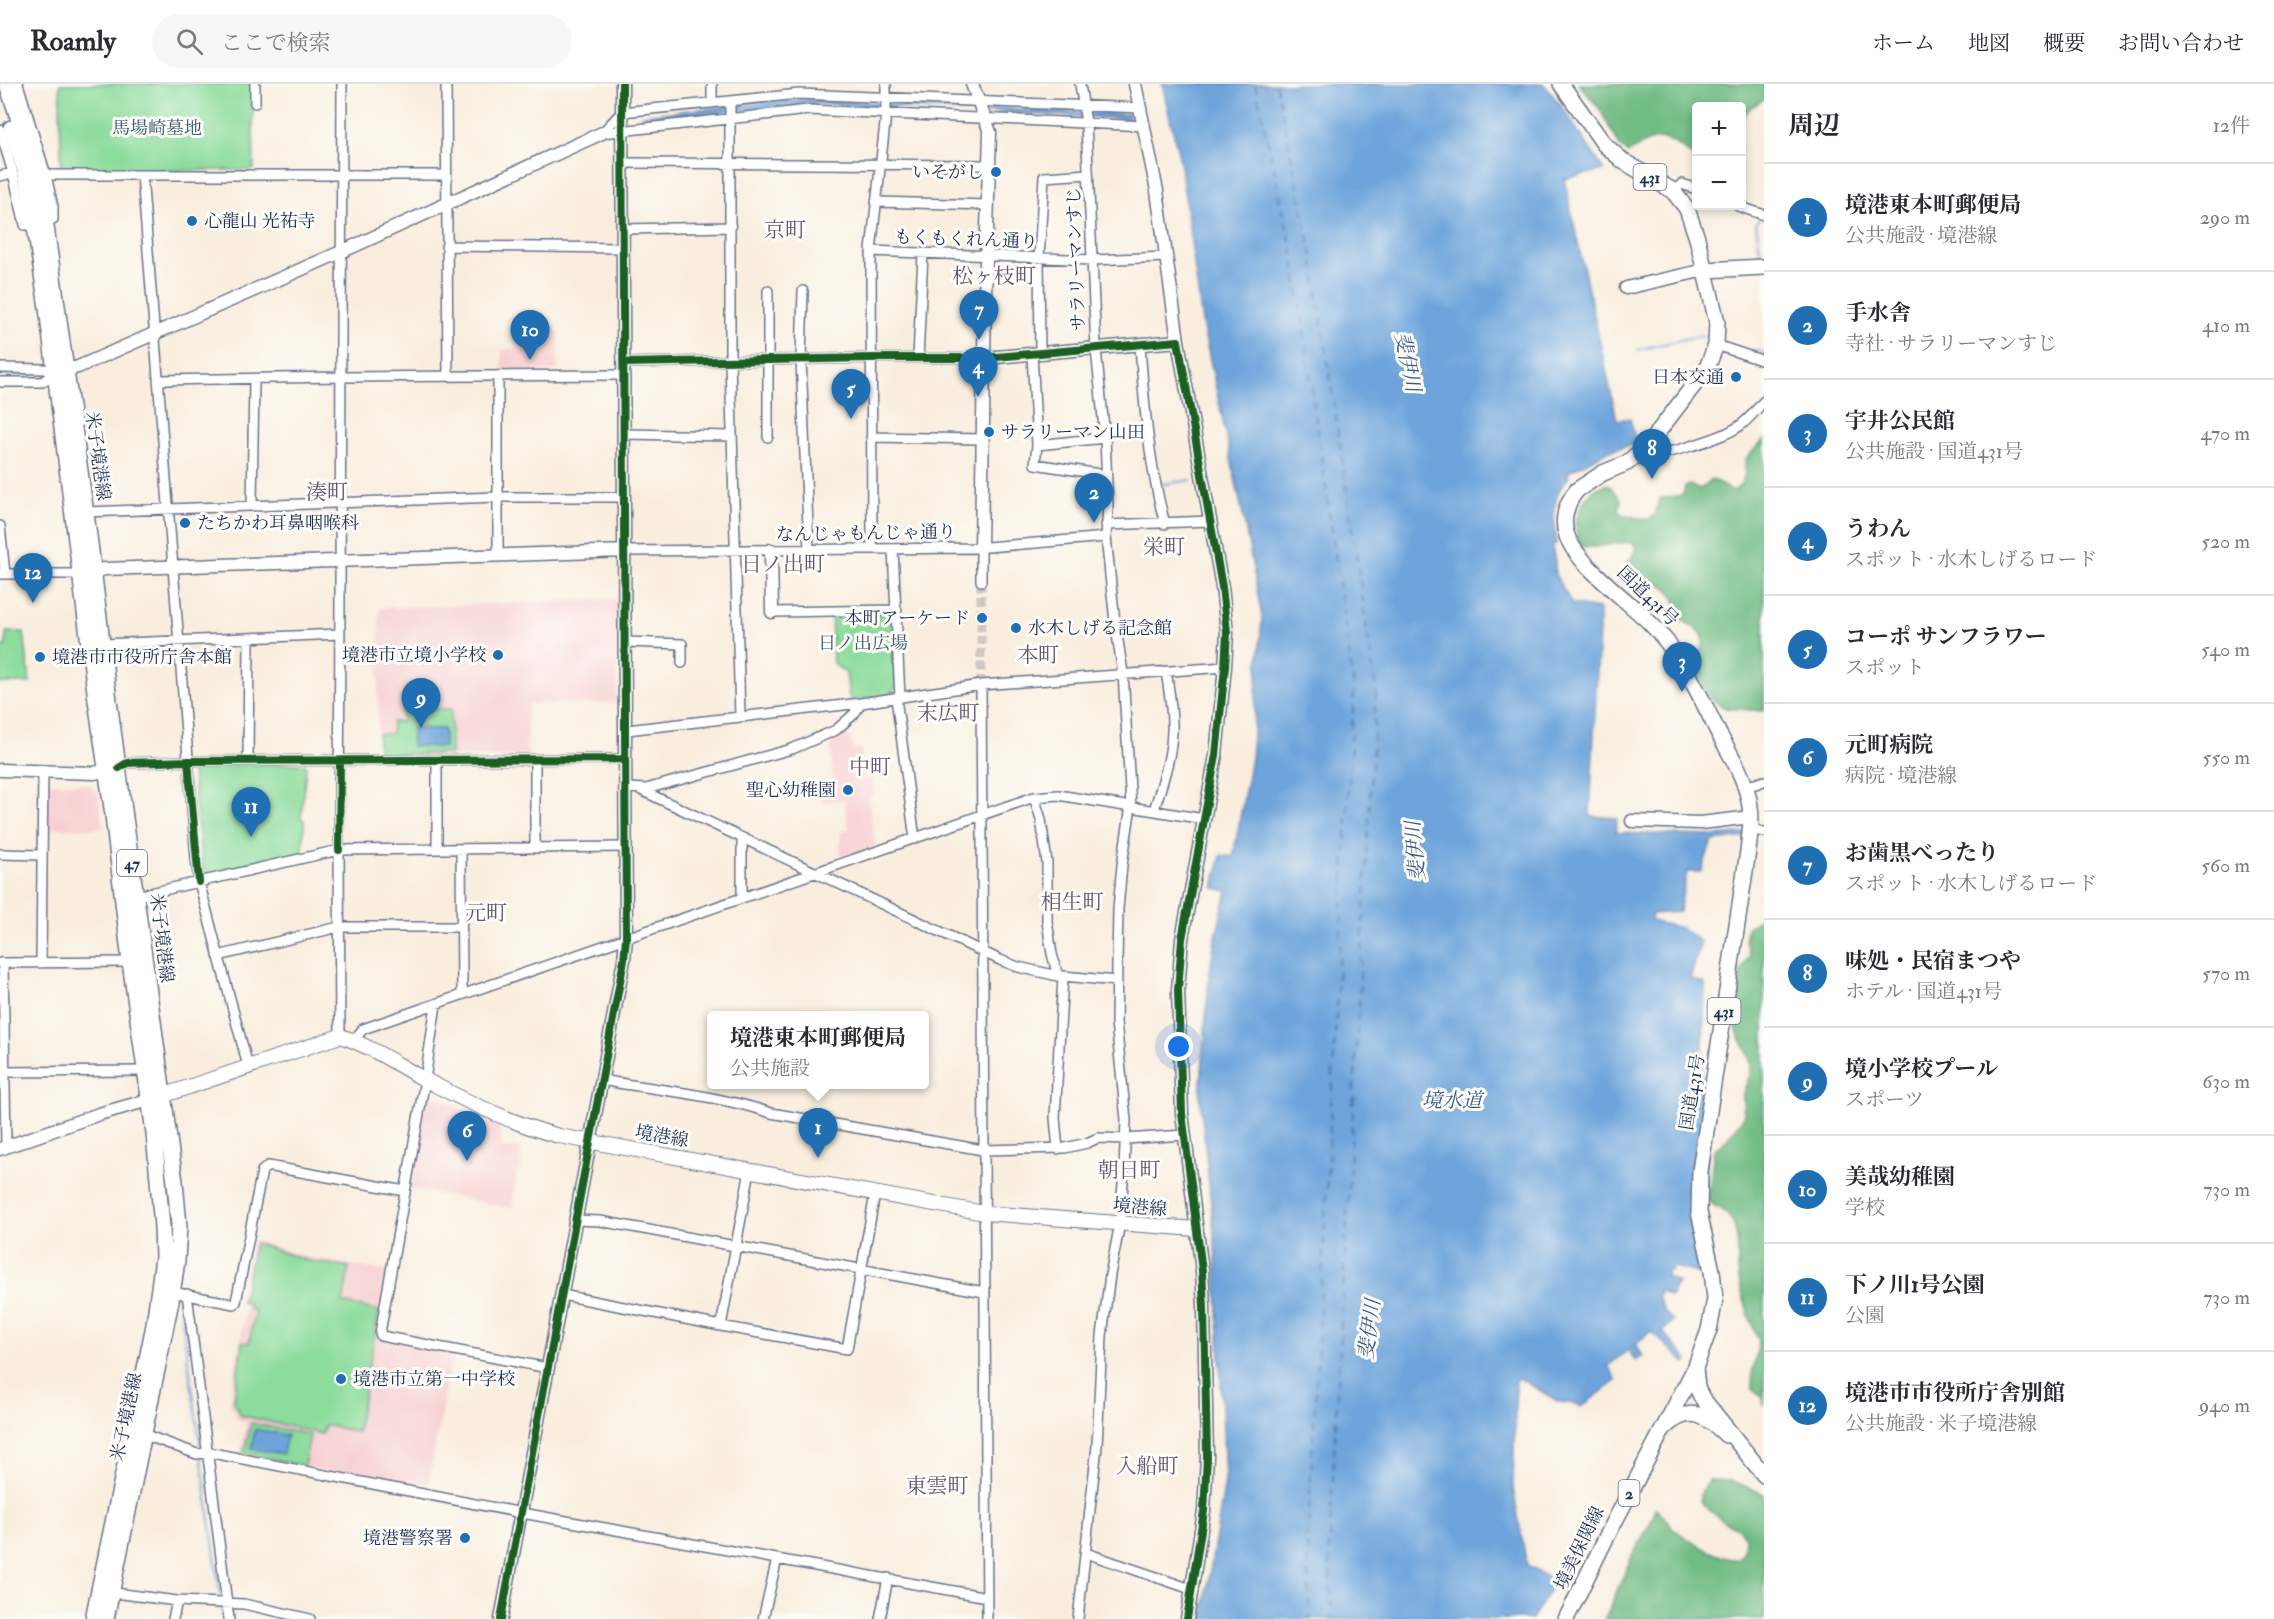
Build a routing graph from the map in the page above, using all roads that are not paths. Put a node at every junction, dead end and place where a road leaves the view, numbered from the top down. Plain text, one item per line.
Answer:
1 (7, 84) edge
2 (18, 84) edge
3 (255, 84) edge
4 (342, 84) edge
5 (446, 84) edge
6 (622, 84) edge
7 (711, 84) edge
8 (886, 84) edge
9 (1080, 84) edge
10 (1135, 84) edge
11 (1561, 84) edge
12 (975, 85) edge
13 (795, 89) edge
14 (0, 94) edge
15 (886, 97) junction
16 (978, 100) junction
17 (730, 101) junction
18 (255, 103) dead end
19 (712, 103) junction
20 (1085, 106) junction
21 (1141, 108) junction
22 (11, 110) junction
23 (622, 112) junction
24 (886, 114) junction
25 (731, 117) junction
26 (986, 119) junction
27 (1086, 123) junction
28 (1145, 126) junction
29 (622, 129) junction
30 (0, 130) edge
31 (602, 133) junction
32 (622, 163) junction
33 (731, 164) junction
34 (880, 165) junction
35 (989, 165) junction
36 (13, 174) junction
37 (1088, 174) junction
38 (46, 175) junction
39 (142, 175) junction
40 (342, 175) junction
41 (0, 176) edge
42 (446, 176) junction
43 (1692, 188) edge
44 (1673, 191) junction
45 (876, 202) junction
46 (446, 203) junction
47 (988, 205) junction
48 (1746, 209) edge
49 (1764, 215) edge
50 (40, 223) junction
51 (731, 227) junction
52 (623, 229) junction
53 (446, 246) junction
54 (623, 248) junction
55 (871, 251) junction
56 (341, 252) junction
57 (923, 254) junction
58 (987, 257) junction
59 (1167, 257) junction
60 (1039, 258) junction
61 (1092, 260) junction
62 (1764, 267) edge
63 (1705, 270) junction
64 (1626, 288) dead end
65 (768, 291) dead end
66 (803, 291) dead end
67 (156, 333) junction
68 (1178, 341) junction
69 (1140, 345) junction
70 (1716, 345) junction
71 (1096, 349) junction
72 (1036, 354) junction
73 (871, 358) junction
74 (918, 358) junction
75 (984, 358) junction
76 (766, 359) junction
77 (801, 359) junction
78 (730, 360) junction
79 (1764, 360) edge
80 (0, 368) edge
81 (624, 369) junction
82 (61, 372) junction
83 (340, 376) junction
84 (448, 376) junction
85 (498, 377) junction
86 (254, 379) junction
87 (159, 380) junction
88 (0, 382) edge
89 (1764, 401) edge
90 (624, 434) junction
91 (732, 436) junction
92 (768, 437) dead end
93 (871, 437) junction
94 (1105, 438) junction
95 (982, 439) junction
96 (1037, 445) junction
97 (1636, 456) junction
98 (1106, 475) junction
99 (497, 497) junction
100 (625, 497) junction
101 (340, 502) junction
102 (252, 504) junction
103 (169, 508) junction
104 (86, 512) junction
105 (1210, 521) junction
106 (1165, 524) junction
107 (1106, 525) junction
108 (0, 526) edge
109 (1106, 537) junction
110 (981, 547) junction
111 (872, 549) junction
112 (893, 549) junction
113 (771, 550) junction
114 (809, 550) junction
115 (626, 551) junction
116 (735, 551) junction
117 (498, 556) junction
118 (340, 561) junction
119 (173, 567) junction
120 (87, 573) junction
121 (2, 574) edge
122 (981, 581) tunnel mouth
123 (897, 610) junction
124 (772, 612) joint
125 (340, 634) junction
126 (249, 638) junction
127 (179, 640) junction
128 (626, 642) junction
129 (103, 644) junction
130 (682, 663) dead end
131 (1225, 667) junction
132 (1166, 671) junction
133 (1123, 673) junction
134 (981, 685) junction
135 (898, 698) junction
136 (861, 703) junction
137 (740, 717) junction
138 (627, 730) junction
139 (626, 759) junction
140 (437, 760) junction
141 (535, 760) junction
142 (188, 761) junction
143 (248, 761) junction
144 (340, 761) junction
145 (0, 770) edge
146 (112, 770) junction
147 (43, 771) junction
148 (1764, 781) edge
149 (1746, 787) junction
150 (626, 788) junction
151 (640, 789) junction
152 (1034, 796) junction
153 (1131, 806) junction
154 (1154, 810) junction
155 (982, 815) junction
156 (1204, 819) junction
157 (1632, 821) dead end
158 (1755, 826) edge
159 (742, 838) junction
160 (915, 839) junction
161 (626, 847) junction
162 (535, 848) junction
163 (437, 849) junction
164 (461, 849) junction
165 (339, 850) junction
166 (0, 854) edge
167 (42, 855) junction
168 (814, 873) junction
169 (199, 882) junction
170 (137, 896) junction
171 (742, 897) junction
172 (339, 927) junction
173 (461, 927) junction
174 (626, 938) junction
175 (983, 952) junction
176 (218, 956) junction
177 (130, 962) junction
178 (2, 963) edge
179 (42, 963) junction
180 (1060, 976) junction
181 (1117, 981) junction
182 (462, 993) junction
183 (2, 998) edge
184 (436, 1004) junction
185 (340, 1036) junction
186 (354, 1040) junction
187 (248, 1066) junction
188 (145, 1071) junction
189 (3, 1072) edge
190 (425, 1080) junction
191 (601, 1080) junction
192 (156, 1098) junction
193 (1184, 1135) junction
194 (1126, 1139) junction
195 (590, 1141) junction
196 (3, 1148) edge
197 (1058, 1149) junction
198 (983, 1150) junction
199 (750, 1170) junction
200 (405, 1191) junction
201 (875, 1194) junction
202 (984, 1213) junction
203 (575, 1220) junction
204 (1120, 1223) junction
205 (1196, 1229) junction
206 (736, 1248) junction
207 (861, 1270) junction
208 (984, 1292) junction
209 (180, 1293) junction
210 (562, 1295) junction
211 (722, 1326) junction
212 (548, 1368) junction
213 (1695, 1368) junction
214 (1702, 1398) junction
215 (1677, 1401) junction
216 (1662, 1430) junction
217 (138, 1432) junction
218 (207, 1452) junction
219 (1754, 1462) junction
220 (1764, 1475) edge
221 (522, 1513) junction
222 (1086, 1553) junction
223 (777, 1559) junction
224 (888, 1578) junction
225 (1191, 1589) junction
226 (105, 1592) junction
227 (987, 1597) junction
228 (177, 1601) junction
229 (227, 1603) junction
230 (93, 1619) edge
231 (106, 1619) edge
232 (173, 1619) edge
233 (229, 1619) edge
234 (310, 1619) edge
235 (501, 1619) edge
236 (763, 1619) edge
237 (880, 1619) edge
238 (987, 1619) edge
239 (1078, 1619) edge
240 (1186, 1619) edge
241 (1566, 1619) edge

1 - 22 main road, 米子境港線 / 47
2 - 38 street
3 - 18 street
4 - 40 street
5 - 42 street
6 - 23 street
7 - 19 street
8 - 15 street
9 - 20 street, サラリーマンすじ
10 - 21 street
11 - 44 main road, 国道431号 / 431
12 - 16 street
13 - 15 street
13 - 17 street
14 - 22 main road, 米子境港線 / 47
15 - 16 street
15 - 24 street
16 - 20 street
16 - 26 street
17 - 19 street
17 - 25 street
19 - 23 street
20 - 21 street
20 - 27 street, サラリーマンすじ
21 - 28 street
22 - 50 main road, 米子境港線 / 47
23 - 29 street
23 - 31 street
24 - 25 street
24 - 26 street
24 - 34 street
25 - 29 street
25 - 33 street
26 - 27 street
26 - 35 street
27 - 28 street
27 - 37 street, サラリーマンすじ
28 - 59 street
29 - 31 street
29 - 32 street
30 - 36 street
31 - 46 street
32 - 33 street
32 - 52 street
33 - 34 street
33 - 51 street
34 - 35 street
34 - 45 street
35 - 47 street
36 - 41 street
36 - 50 street
37 - 60 street
37 - 61 street, サラリーマンすじ
38 - 39 street
38 - 50 street
39 - 40 street
39 - 67 street
40 - 42 street
40 - 56 street
42 - 46 street
43 - 44 street
44 - 63 main road, 国道431号 / 431
45 - 47 street
45 - 55 street
46 - 53 street
46 - 56 street
47 - 58 street
48 - 49 street
50 - 82 main road, 米子境港線 / 47
51 - 52 street
51 - 78 street
52 - 54 street
53 - 54 street
53 - 84 street
54 - 81 street
55 - 57 street, もくもくれん通り
55 - 73 street
56 - 67 street
56 - 83 street
57 - 58 street, もくもくれん通り
57 - 74 street
58 - 60 street, もくもくれん通り
58 - 75 street
59 - 61 street, もくもくれん通り
59 - 68 street
60 - 61 street, もくもくれん通り
60 - 72 street
61 - 71 street, サラリーマンすじ
62 - 63 main road
63 - 64 street
63 - 70 main road, 国道431号 / 431
65 - 76 street
66 - 77 street
67 - 82 street
67 - 87 street
68 - 69 street
68 - 105 street
69 - 71 street
69 - 106 street
70 - 79 street
70 - 97 main road, 国道431号 / 431
71 - 72 street
71 - 94 street, サラリーマンすじ
72 - 75 street
72 - 96 street
73 - 74 street
73 - 77 street
73 - 93 street
74 - 75 street
75 - 95 street
76 - 77 street
76 - 78 street
76 - 92 street
77 - 114 street
78 - 81 street
78 - 91 street
80 - 82 street
81 - 85 street
81 - 90 street
82 - 88 street
82 - 104 main road, 米子境港線 / 47
82 - 120 main road, 米子境港線 / 47
83 - 84 street
83 - 86 street
83 - 101 street
84 - 85 street
85 - 99 street
86 - 87 street
86 - 102 street
87 - 103 street
89 - 97 street
90 - 91 street
90 - 100 street
91 - 116 street
93 - 95 street
93 - 111 street
94 - 96 street
94 - 98 street, サラリーマンすじ
95 - 110 street
96 - 98 street
97 - 149 main road, 国道431号 / 431
98 - 107 street, サラリーマンすじ
99 - 100 street
99 - 101 street
99 - 117 street
100 - 115 street
101 - 102 street
101 - 118 street
102 - 103 street
103 - 104 street
103 - 119 street
104 - 120 main road, 米子境港線 / 47
105 - 106 street
105 - 131 street
106 - 107 street
107 - 109 street, サラリーマンすじ
108 - 121 street
109 - 110 street, なんじゃもんじゃ通り
109 - 133 street, サラリーマンすじ
110 - 112 street, なんじゃもんじゃ通り
110 - 122 street
111 - 112 street, なんじゃもんじゃ通り
111 - 114 street, なんじゃもんじゃ通り
112 - 123 street
113 - 114 street, なんじゃもんじゃ通り
113 - 116 street, なんじゃもんじゃ通り
113 - 124 street
115 - 116 street, なんじゃもんじゃ通り
115 - 117 street
115 - 128 street
116 - 137 street
117 - 118 street
118 - 119 street
118 - 125 street
119 - 120 street
119 - 127 street
120 - 121 street
120 - 129 main road, 米子境港線 / 47
120 - 146 main road, 米子境港線 / 47
123 - 124 street
123 - 135 street
125 - 126 street
125 - 144 street
126 - 127 street
126 - 143 street
127 - 129 street
127 - 142 street
128 - 130 street
128 - 138 street
129 - 146 main road, 米子境港線 / 47
131 - 132 street
131 - 156 street
132 - 133 street
132 - 154 street
133 - 134 street
133 - 153 street, サラリーマンすじ
134 - 135 street
134 - 155 street
135 - 136 street
135 - 160 street
136 - 137 street
136 - 151 street
137 - 138 street
138 - 139 street
139 - 141 street
139 - 150 street
140 - 141 street
140 - 144 street
140 - 163 street
141 - 162 street
142 - 143 street
142 - 146 street
142 - 169 street
143 - 144 street
144 - 165 street
145 - 147 street
146 - 147 street
146 - 170 main road, 米子境港線 / 47
146 - 177 main road, 米子境港線 / 47
147 - 167 street
148 - 149 street
149 - 158 main road, 国道431号 / 431
150 - 151 street
150 - 161 street
151 - 159 street
152 - 153 street
152 - 155 street
152 - 180 street
153 - 154 street
153 - 181 street, サラリーマンすじ
154 - 156 street
155 - 160 street
155 - 175 street
156 - 193 street
157 - 158 street
158 - 213 main road, 国道431号 / 431
159 - 168 street
159 - 171 street
160 - 168 street
161 - 162 street
161 - 174 street
162 - 164 street
163 - 164 street
163 - 165 street
164 - 173 street
165 - 169 street
165 - 172 street
166 - 167 street
167 - 179 street
168 - 171 street
168 - 175 street
169 - 170 street
169 - 176 street
170 - 192 main road, 米子境港線 / 47
171 - 174 street
172 - 173 street
172 - 176 street
172 - 185 street
173 - 182 street
174 - 182 street
174 - 191 street
175 - 180 street
175 - 198 street
176 - 187 street
177 - 179 street
177 - 188 main road, 米子境港線 / 47
178 - 179 street
178 - 183 street
180 - 181 street
180 - 197 street
181 - 194 street, サラリーマンすじ
182 - 184 street
183 - 189 street
184 - 186 street
184 - 190 street
185 - 186 main road, 境港線
185 - 187 main road
186 - 190 main road, 境港線
187 - 192 main road
188 - 189 street
188 - 192 main road, 米子境港線 / 47
189 - 196 street
190 - 195 main road, 境港線
190 - 200 street
191 - 195 street
191 - 198 street
192 - 196 street
192 - 209 main road, 米子境港線 / 47
192 - 217 main road, 米子境港線 / 47
193 - 194 street
193 - 205 street
194 - 197 street
194 - 204 street, サラリーマンすじ
195 - 199 main road, 境港線
195 - 203 street
197 - 198 street
198 - 202 street
199 - 201 main road, 境港線
199 - 206 street
200 - 209 street
200 - 212 street
201 - 202 main road, 境港線
201 - 207 street
202 - 204 main road, 境港線
202 - 208 street
203 - 206 street
203 - 210 street
204 - 205 main road, 境港線
204 - 222 street, サラリーマンすじ
205 - 225 street
206 - 207 street
206 - 211 street
207 - 208 street
207 - 211 street
208 - 227 street
209 - 217 main road, 米子境港線 / 47
209 - 218 street
210 - 211 street
210 - 212 street
212 - 221 street
213 - 214 main road
213 - 215 main road, 境美保関線 / 2
214 - 215 main road
214 - 219 main road
215 - 216 main road, 境美保関線 / 2
216 - 219 main road
216 - 241 main road, 境美保関線 / 2
217 - 218 street
217 - 226 main road, 米子境港線 / 47
218 - 221 street
218 - 229 street
219 - 220 main road
221 - 223 street
221 - 235 street
222 - 225 street
222 - 239 street, サラリーマンすじ
223 - 224 street
223 - 236 street
224 - 227 street
224 - 237 street
225 - 240 street
226 - 228 street
226 - 230 main road, 米子境港線 / 47
226 - 231 main road, 米子境港線 / 47
227 - 238 street
228 - 229 street
228 - 232 street
229 - 233 street
229 - 234 street

